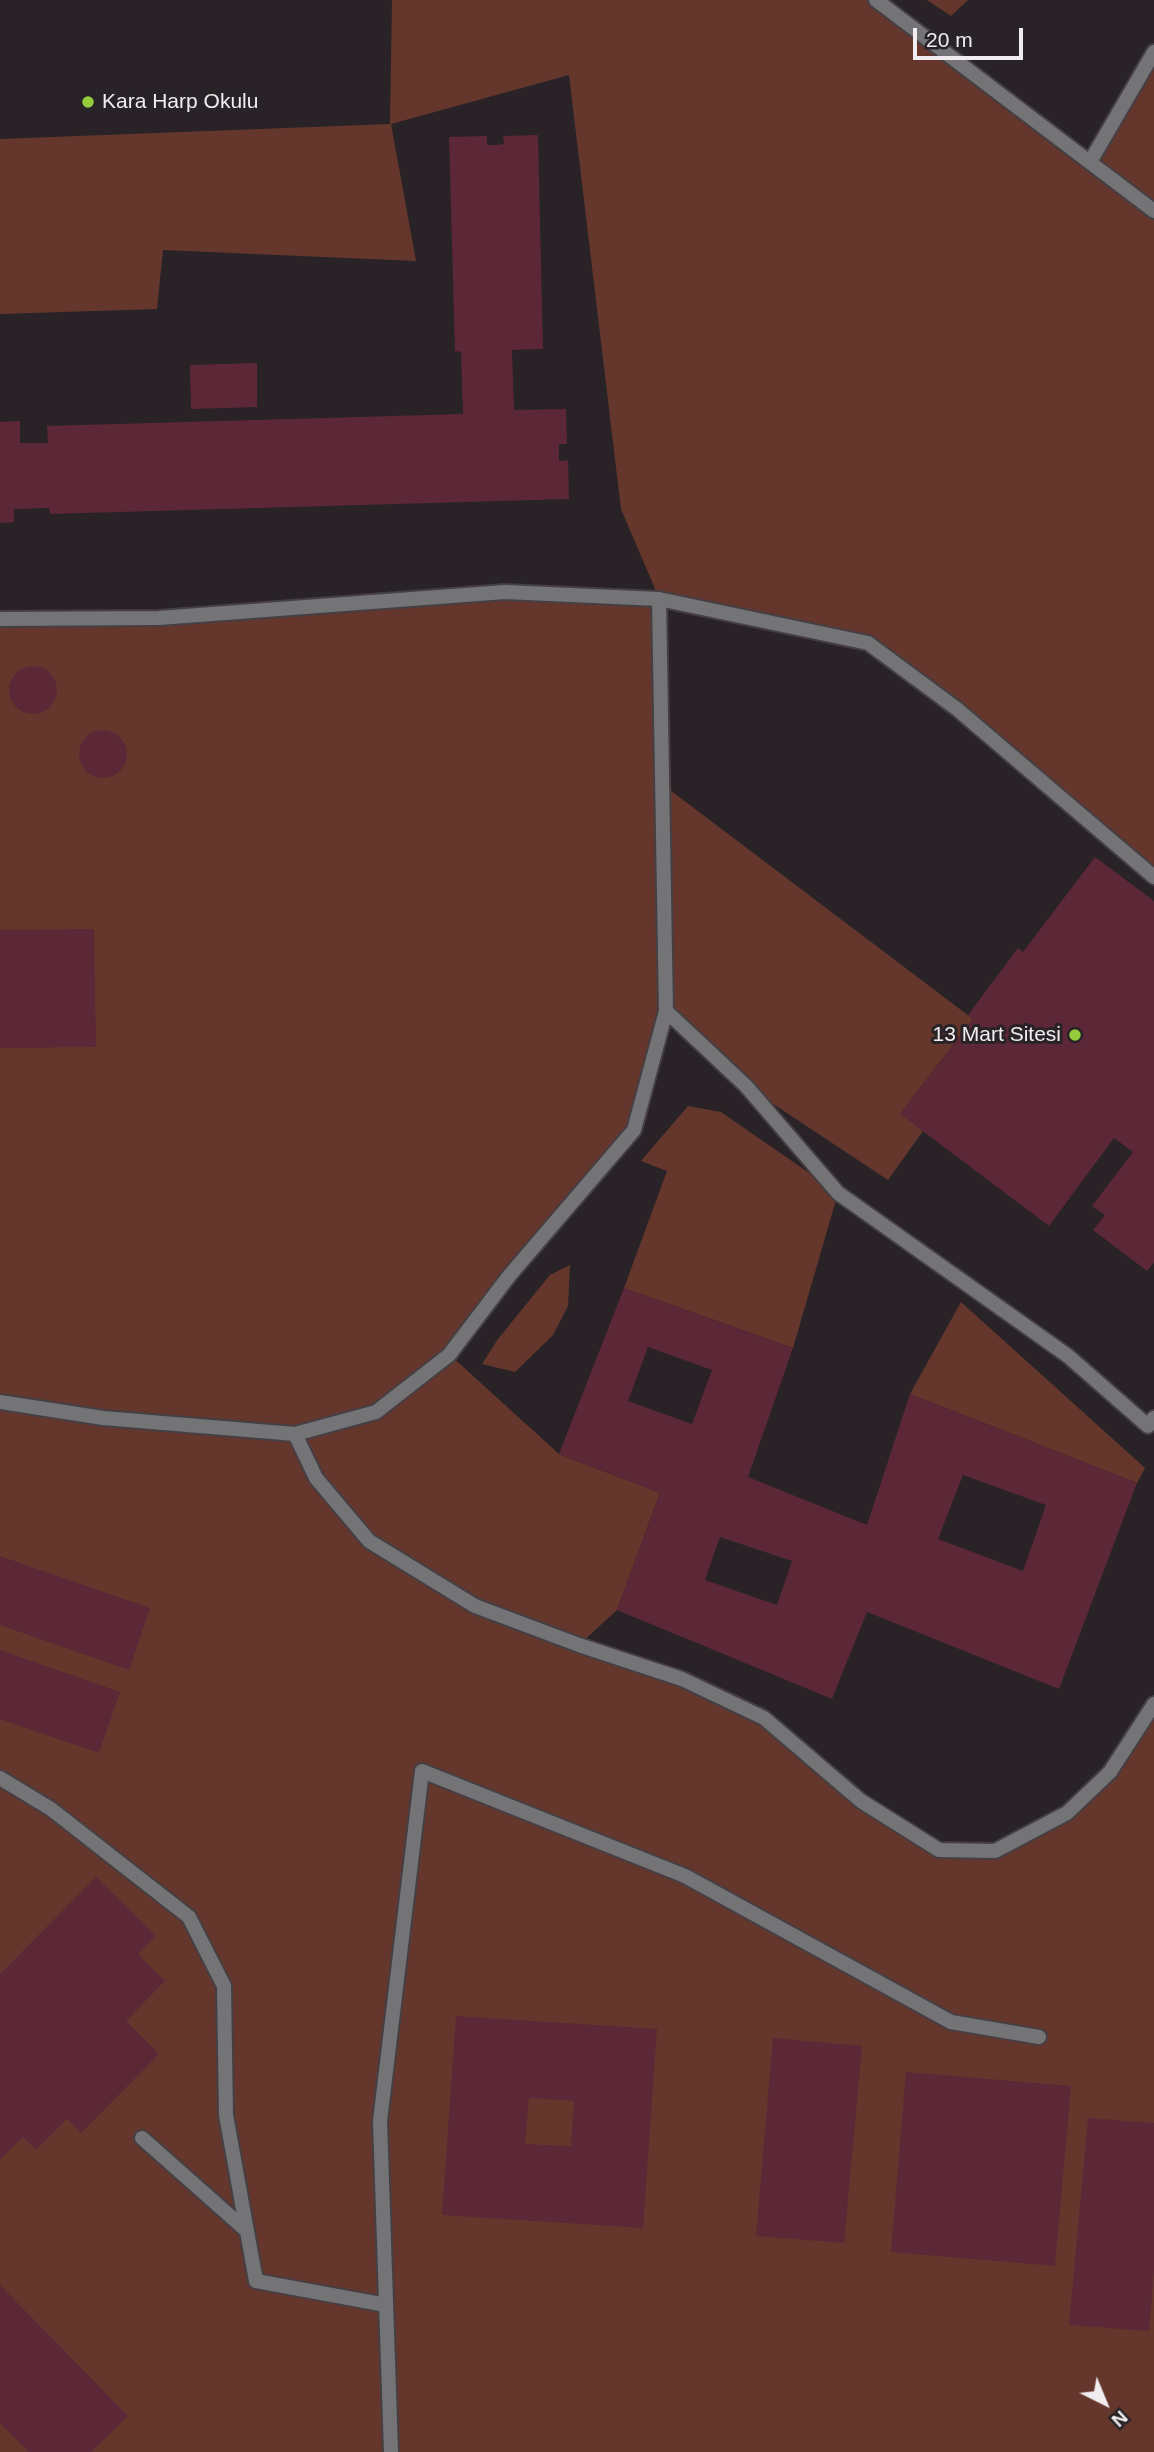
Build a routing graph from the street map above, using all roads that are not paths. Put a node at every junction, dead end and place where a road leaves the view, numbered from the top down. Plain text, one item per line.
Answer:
1 (876, 0) edge
2 (1154, 52) edge
3 (1090, 162) junction
4 (1154, 211) edge
5 (659, 599) junction
6 (0, 618) edge
7 (1154, 877) edge
8 (666, 1011) junction
9 (0, 1402) edge
10 (1154, 1419) edge
11 (295, 1434) junction
12 (1154, 1704) edge
13 (0, 1779) edge
14 (1039, 2037) dead end
15 (142, 2138) dead end
16 (247, 2231) junction
17 (386, 2305) junction
18 (391, 2452) edge

1 - 3 lane
2 - 3 lane
3 - 4 lane
5 - 6 lane
5 - 7 lane
5 - 8 lane
8 - 10 lane
8 - 11 lane
9 - 11 lane
11 - 12 lane
13 - 16 lane
14 - 17 lane
15 - 16 lane
16 - 17 lane
17 - 18 lane

